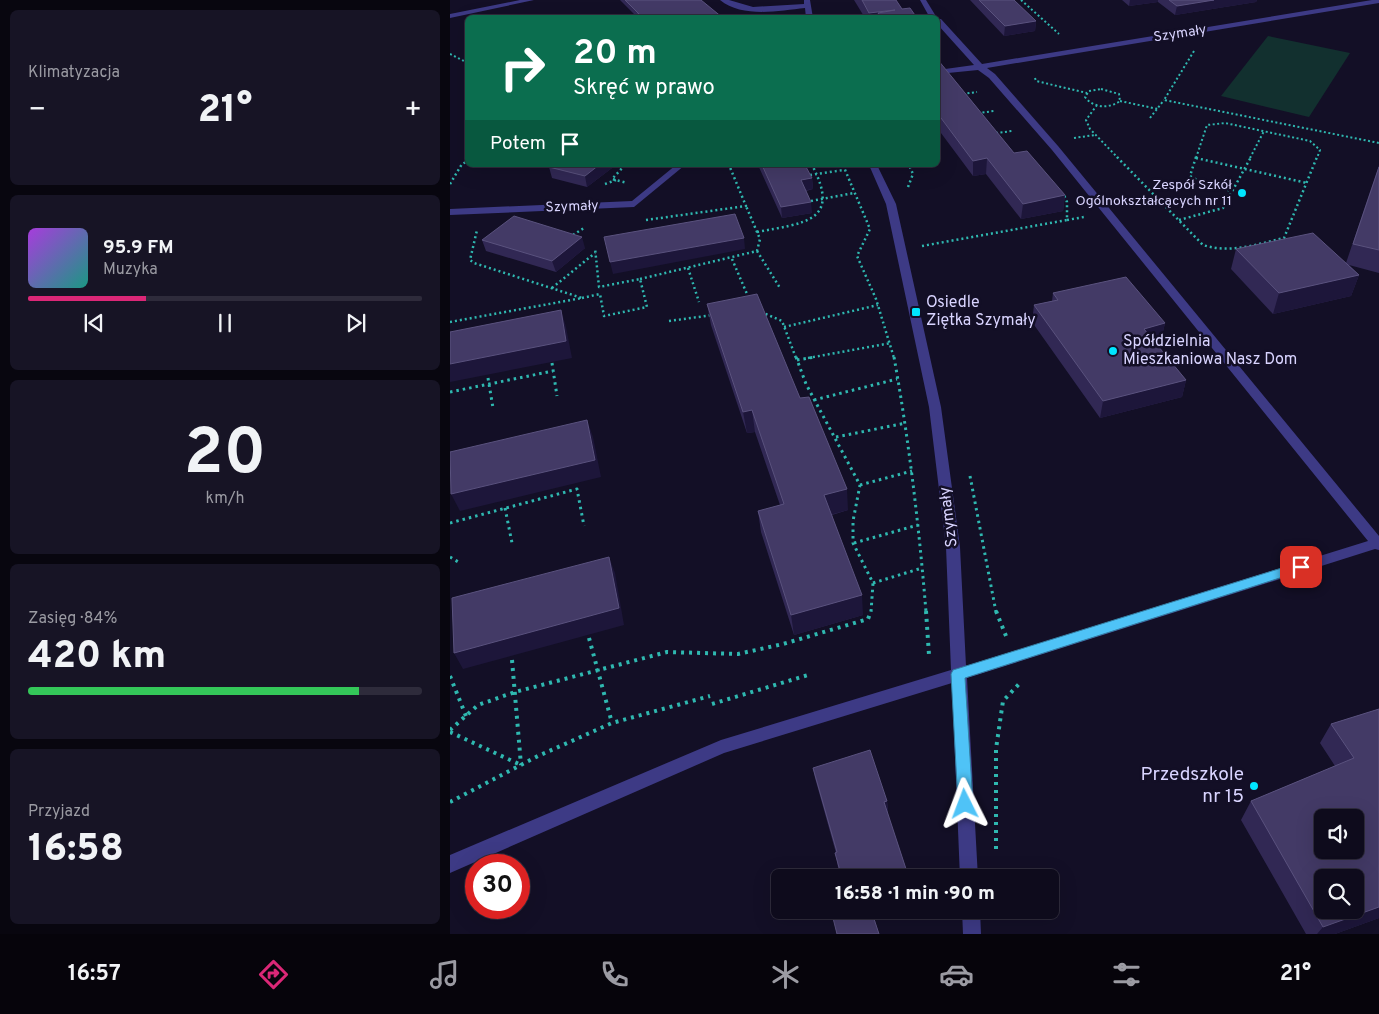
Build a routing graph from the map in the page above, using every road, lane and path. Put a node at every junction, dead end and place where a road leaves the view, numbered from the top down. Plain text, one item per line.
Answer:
1 (531, 0) edge
2 (723, 0) edge
3 (923, 0) edge
4 (1021, 0) edge
5 (1379, 1) edge
6 (807, 3) edge
7 (1030, 8) junction
8 (750, 9) junction
9 (1024, 9) edge
10 (744, 15) edge
11 (932, 15) edge
12 (450, 16) edge
13 (1046, 22) junction
14 (940, 23) edge
15 (1039, 23) dead end
16 (1195, 49) dead end
17 (1078, 51) junction
18 (450, 54) edge
19 (465, 62) edge
20 (980, 67) junction
21 (940, 72) edge
22 (958, 88) edge
23 (970, 99) edge
24 (1164, 100) junction
25 (1120, 101) junction
26 (1097, 105) junction
27 (975, 106) edge
28 (1158, 109) junction
29 (1150, 118) dead end
30 (986, 120) edge
31 (991, 126) edge
32 (1264, 131) junction
33 (1096, 135) junction
34 (1001, 139) edge
35 (1068, 139) dead end
36 (1379, 143) edge
37 (1196, 158) junction
38 (465, 162) edge
39 (623, 167) edge
40 (679, 167) edge
41 (730, 167) edge
42 (813, 167) edge
43 (843, 167) edge
44 (874, 167) edge
45 (1244, 168) junction
46 (844, 170) junction
47 (818, 174) junction
48 (810, 175) edge
49 (1306, 183) junction
50 (450, 184) edge
51 (631, 184) dead end
52 (1060, 190) edge
53 (1232, 191) junction
54 (854, 193) junction
55 (824, 199) junction
56 (811, 201) edge
57 (746, 206) junction
58 (450, 212) edge
59 (1179, 220) junction
60 (638, 222) dead end
61 (478, 224) dead end
62 (757, 232) junction
63 (917, 247) dead end
64 (595, 248) dead end
65 (757, 251) junction
66 (596, 252) junction
67 (732, 259) junction
68 (688, 268) junction
69 (640, 278) junction
70 (600, 287) junction
71 (552, 288) junction
72 (780, 288) dead end
73 (600, 294) junction
74 (747, 294) edge
75 (582, 298) junction
76 (699, 302) dead end
77 (878, 305) junction
78 (751, 310) edge
79 (714, 315) edge
80 (669, 321) dead end
81 (450, 322) edge
82 (784, 327) junction
83 (891, 343) junction
84 (797, 360) junction
85 (552, 363) edge
86 (553, 371) junction
87 (488, 378) edge
88 (897, 379) junction
89 (490, 385) junction
90 (450, 392) edge
91 (556, 396) dead end
92 (814, 400) junction
93 (493, 408) dead end
94 (906, 423) junction
95 (836, 437) junction
96 (912, 471) junction
97 (860, 485) junction
98 (506, 508) junction
99 (450, 522) edge
100 (584, 526) dead end
101 (918, 526) junction
102 (853, 543) junction
103 (512, 544) dead end
104 (1378, 544) edge
105 (984, 546) dead end
106 (450, 557) edge
107 (460, 563) dead end
108 (922, 568) junction
109 (873, 583) junction
110 (589, 638) edge
111 (929, 655) dead end
112 (1013, 658) junction
113 (512, 660) edge
114 (598, 671) junction
115 (958, 674) junction
116 (450, 676) edge
117 (808, 676) dead end
118 (515, 692) junction
119 (710, 696) dead end
120 (712, 704) dead end
121 (466, 716) junction
122 (612, 723) junction
123 (450, 731) edge
124 (522, 766) junction
125 (450, 802) edge
126 (996, 858) dead end
127 (450, 864) edge
128 (969, 869) edge
129 (971, 919) edge
130 (972, 934) edge

1 - 12 street
2 - 8 street
3 - 11 street
4 - 7 path
5 - 17 street, Szymały
6 - 8 street
7 - 9 path
7 - 13 path
8 - 10 street
13 - 15 path
13 - 17 path
14 - 20 street
16 - 24 path
17 - 20 street, Szymały
18 - 19 path
20 - 21 street, Szymały
20 - 104 street
22 - 23 path
24 - 28 path
24 - 36 path
25 - 26 path
25 - 26 path
25 - 28 path
26 - 33 path
27 - 30 path
28 - 29 path
31 - 34 path
32 - 37 path
32 - 45 path
32 - 49 path
33 - 35 path
33 - 59 path
37 - 45 path
37 - 53 path
38 - 50 path
39 - 51 path
40 - 58 street, Szymały
41 - 57 path
42 - 47 path
43 - 46 path
44 - 115 street, Szymały
45 - 49 path
45 - 53 path
46 - 47 path
46 - 54 path
47 - 48 path
47 - 55 path
49 - 59 path
52 - 63 path
53 - 59 path
54 - 55 path
54 - 77 path
55 - 56 path
55 - 62 path
57 - 60 path
57 - 62 path
61 - 71 path
62 - 65 path
64 - 66 path
65 - 67 path
65 - 72 path
66 - 70 path
66 - 71 path
67 - 68 path
67 - 74 path
68 - 69 path
68 - 76 path
69 - 70 path
69 - 73 path
70 - 73 path
71 - 75 path
73 - 75 path
75 - 81 path
77 - 82 path
77 - 83 path
78 - 82 path
79 - 80 path
82 - 84 path
83 - 84 path
83 - 88 path
84 - 92 path
85 - 86 path
86 - 89 path
86 - 91 path
87 - 89 path
88 - 92 path
88 - 94 path
89 - 90 path
89 - 93 path
92 - 95 path
94 - 95 path
94 - 96 path
95 - 97 path
96 - 97 path
96 - 101 path
97 - 102 path
98 - 99 path
98 - 100 path
98 - 103 path
101 - 102 path
101 - 108 path
102 - 109 path
104 - 112 street
105 - 112 path
106 - 107 path
108 - 109 path
108 - 111 path
109 - 114 path
110 - 114 path
112 - 115 street
112 - 126 path
113 - 118 path
114 - 118 path
114 - 122 path
115 - 127 street
115 - 128 street, Szymały
116 - 121 path
117 - 120 path
118 - 121 path
118 - 124 path
119 - 122 path
121 - 123 path
122 - 124 path
123 - 124 path
124 - 125 path
129 - 130 street

